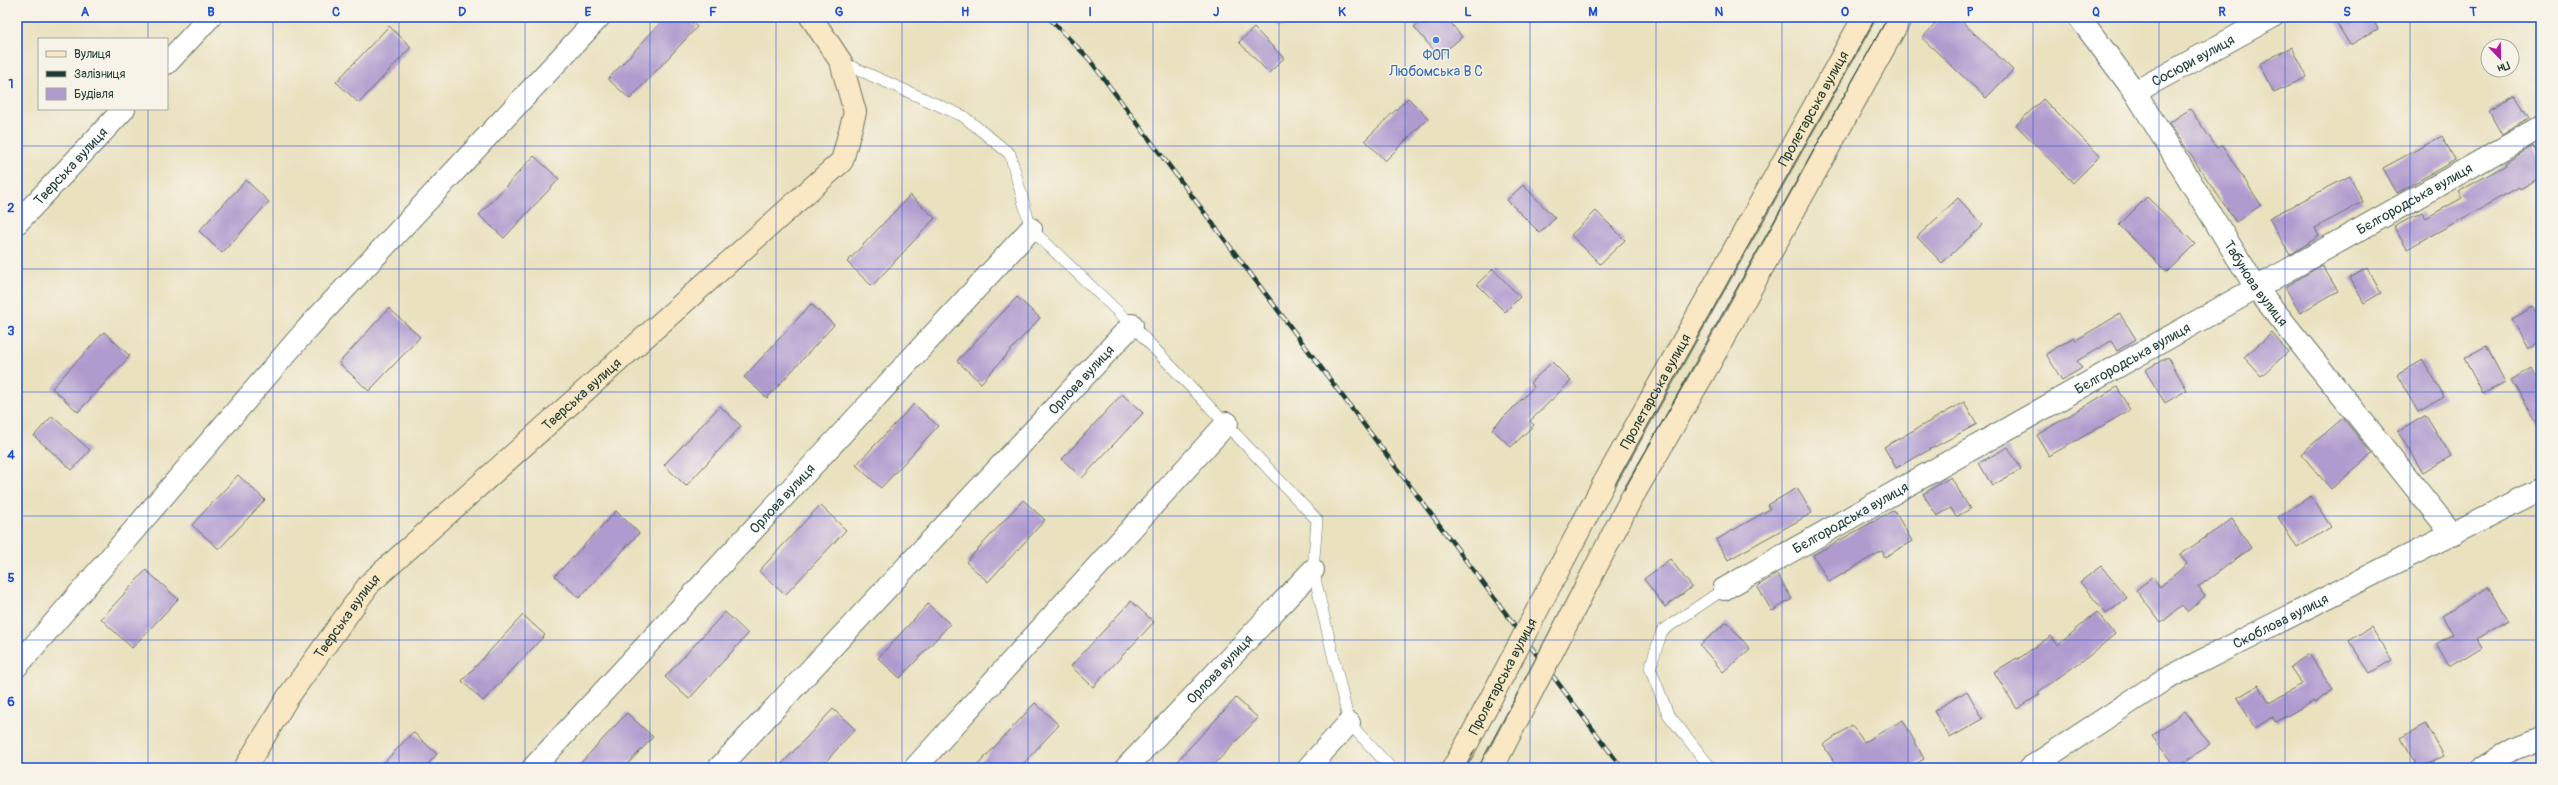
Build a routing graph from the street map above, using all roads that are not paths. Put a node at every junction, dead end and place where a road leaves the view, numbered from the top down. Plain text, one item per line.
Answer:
1 (210, 17) edge
2 (599, 17) edge
3 (811, 17) edge
4 (1864, 17) edge
5 (1901, 17) edge
6 (2079, 17) edge
7 (2272, 17) edge
8 (168, 62) edge
9 (842, 62) junction
10 (2135, 92) junction
11 (123, 110) edge
12 (2541, 127) edge
13 (17, 223) edge
14 (1031, 229) junction
15 (2257, 289) junction
16 (1132, 325) junction
17 (1227, 423) junction
18 (2541, 489) edge
19 (2453, 535) junction
20 (1313, 570) junction
21 (1724, 589) joint
22 (17, 666) edge
23 (1349, 724) junction
24 (2541, 738) edge
25 (1494, 763) edge
26 (245, 768) edge
27 (533, 768) edge
28 (719, 768) edge
29 (915, 768) edge
30 (1126, 768) edge
31 (1308, 768) edge
32 (1391, 768) edge
33 (1453, 768) edge
34 (1711, 768) edge
35 (2030, 768) edge
36 (2483, 768) edge

1 - 8 street
2 - 22 street
3 - 9 main road, Тверська вулиця
4 - 33 main road, Пролетарська вулиця, bridge
5 - 25 main road, bridge
6 - 10 street, Табунова вулиця
7 - 10 street, Сосюри вулиця
9 - 14 lane
9 - 26 main road, Тверська вулиця
10 - 15 street, Табунова вулиця
11 - 13 street, Тверська вулиця
12 - 15 street, Бєлгородська вулиця
14 - 16 lane
14 - 27 street, Орлова вулиця
15 - 19 street, Табунова вулиця
15 - 21 street, Бєлгородська вулиця
16 - 17 lane
16 - 28 street, Орлова вулиця
17 - 20 lane
17 - 29 street
18 - 19 street, Скоблова вулиця
19 - 35 street, Скоблова вулиця
20 - 23 lane
20 - 30 street, Орлова вулиця
21 - 34 lane
23 - 31 street
23 - 32 lane
24 - 36 street

